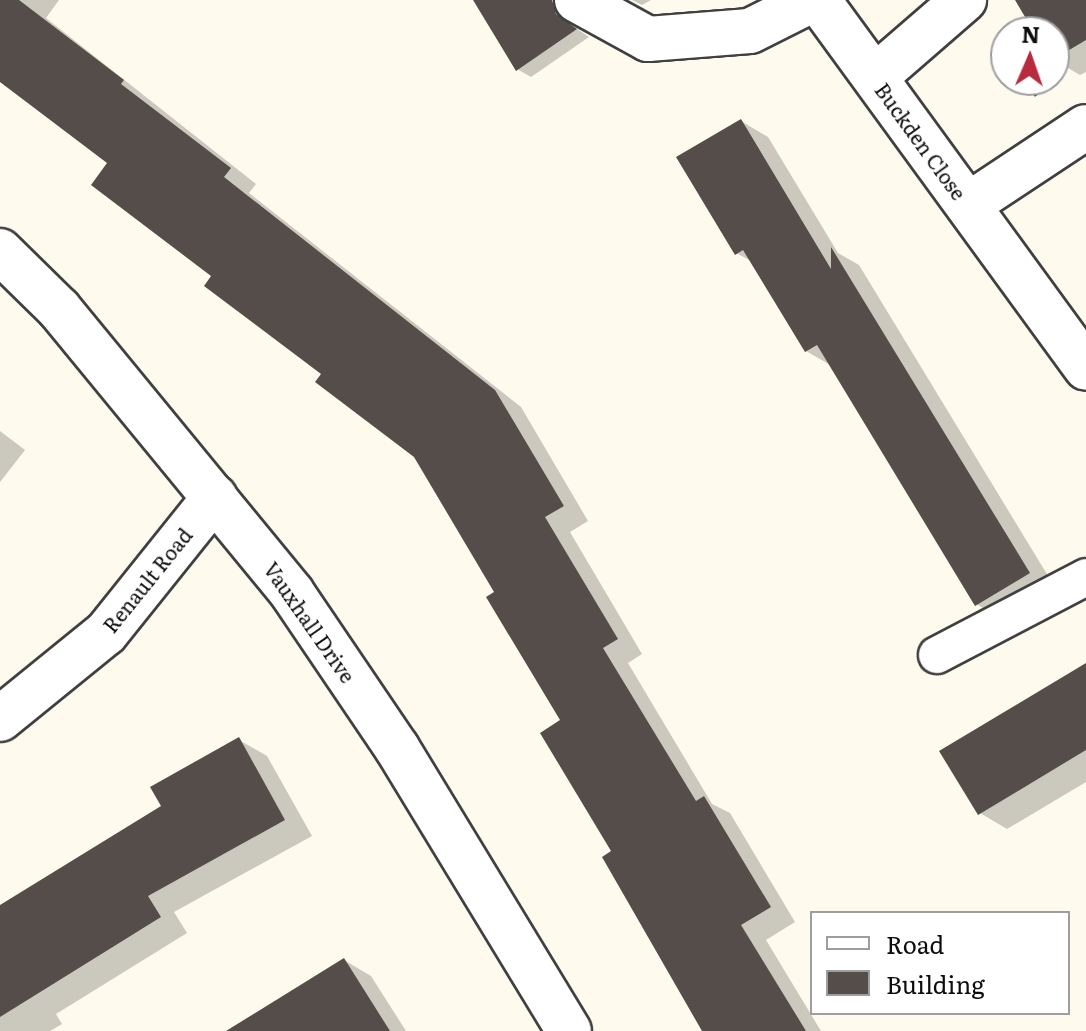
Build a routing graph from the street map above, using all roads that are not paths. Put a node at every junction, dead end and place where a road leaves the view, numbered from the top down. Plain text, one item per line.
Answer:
1 (577, 0) edge
2 (815, 0) edge
3 (964, 0) edge
4 (875, 77) junction
5 (1086, 127) edge
6 (968, 205) junction
7 (0, 251) edge
8 (1086, 368) edge
9 (215, 497) junction
10 (1086, 577) edge
11 (937, 655) dead end
12 (0, 719) edge
13 (569, 1031) edge

1 - 2 street, Buckden Close
2 - 4 street, Buckden Close
3 - 4 street, Buckden Close
4 - 6 street, Buckden Close
5 - 6 street, Buckden Close
6 - 8 street, Buckden Close
7 - 9 street, Vauxhall Drive
9 - 12 street, Renault Road
9 - 13 street, Vauxhall Drive
10 - 11 lane

